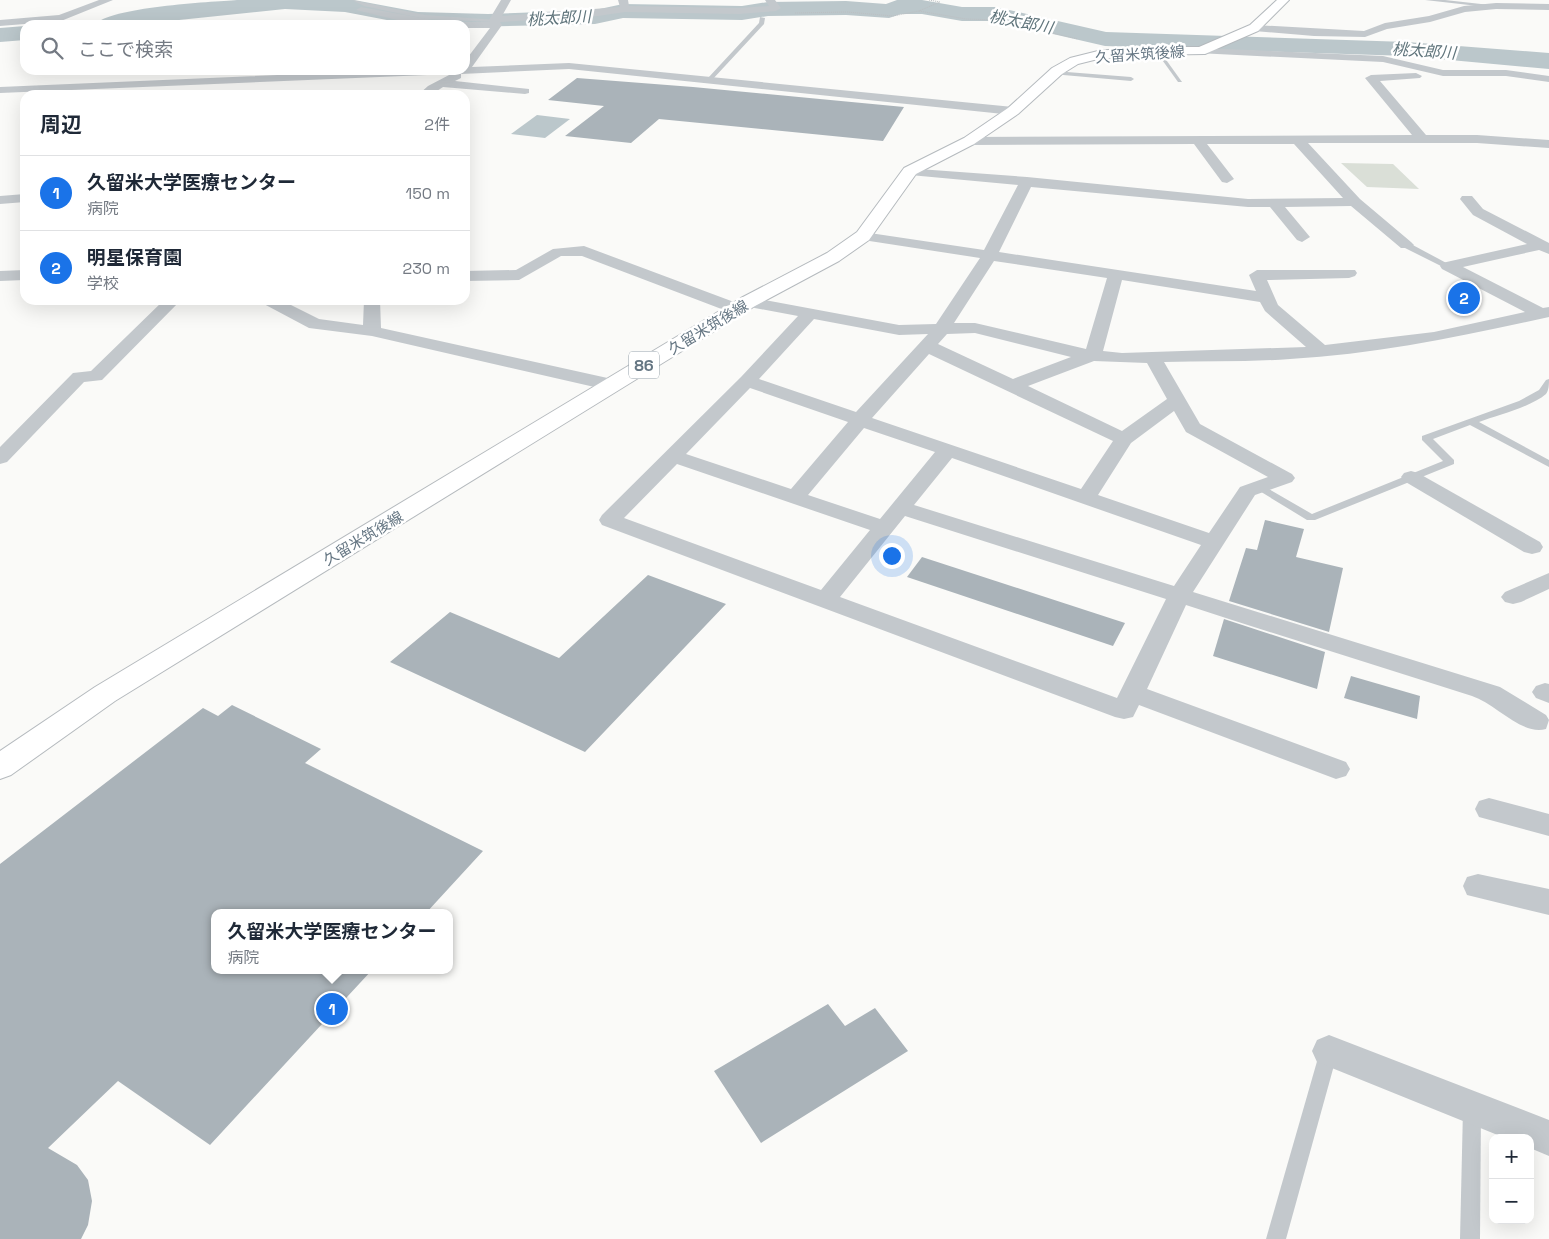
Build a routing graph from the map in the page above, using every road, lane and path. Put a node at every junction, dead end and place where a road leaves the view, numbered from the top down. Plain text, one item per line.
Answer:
1 (108, 0) edge
2 (355, 0) edge
3 (506, 0) edge
4 (662, 0) edge
5 (770, 0) edge
6 (929, 0) edge
7 (1283, 0) edge
8 (1428, 0) edge
9 (1524, 0) edge
10 (624, 4) edge
11 (1496, 6) junction
12 (1533, 7) junction
13 (1549, 8) edge
14 (361, 10) dead end
15 (762, 18) dead end
16 (1549, 19) edge
17 (37, 20) edge
18 (405, 20) edge
19 (20, 21) edge
20 (495, 21) junction
21 (470, 22) edge
22 (0, 23) edge
23 (1254, 28) junction
24 (1082, 40) dead end
25 (1157, 51) junction
26 (1201, 51) junction
27 (470, 60) edge
28 (470, 70) edge
29 (1054, 73) junction
30 (1443, 73) junction
31 (349, 75) edge
32 (458, 75) edge
33 (1549, 78) edge
34 (710, 79) junction
35 (1131, 79) dead end
36 (1180, 81) dead end
37 (143, 84) junction
38 (442, 84) junction
39 (502, 89) junction
40 (0, 90) edge
41 (138, 90) edge
42 (430, 90) edge
43 (524, 91) dead end
44 (490, 100) dead end
45 (1013, 111) junction
46 (1421, 138) junction
47 (1197, 139) junction
48 (1297, 139) junction
49 (969, 141) junction
50 (1549, 144) edge
51 (910, 171) junction
52 (1227, 179) dead end
53 (1027, 181) junction
54 (20, 198) edge
55 (1467, 198) dead end
56 (0, 200) edge
57 (1273, 202) junction
58 (1355, 202) junction
59 (863, 236) junction
60 (1302, 237) dead end
61 (1406, 245) joint
62 (1545, 247) edge
63 (989, 256) junction
64 (1448, 266) junction
65 (1349, 274) dead end
66 (20, 275) edge
67 (1116, 275) junction
68 (0, 276) edge
69 (470, 276) edge
70 (1268, 298) junction
71 (168, 305) edge
72 (286, 305) edge
73 (372, 305) edge
74 (743, 306) junction
75 (1544, 312) edge
76 (810, 313) junction
77 (942, 330) junction
78 (372, 331) junction
79 (927, 346) junction
80 (1322, 350) junction
81 (1093, 355) junction
82 (1153, 358) junction
83 (747, 381) junction
84 (1549, 382) edge
85 (612, 385) junction
86 (1012, 386) junction
87 (1177, 400) junction
88 (859, 421) junction
89 (1472, 422) junction
90 (1124, 439) junction
91 (947, 451) junction
92 (673, 456) junction
93 (0, 458) edge
94 (1549, 464) edge
95 (1411, 477) junction
96 (1258, 487) junction
97 (795, 498) junction
98 (1086, 499) junction
99 (901, 508) junction
100 (884, 528) junction
101 (1215, 542) junction
102 (1532, 546) dead end
103 (1549, 580) edge
104 (1179, 595) junction
105 (1513, 597) dead end
106 (826, 600) junction
107 (1132, 693) junction
108 (1537, 722) dead end
109 (0, 767) edge
110 (1336, 769) dead end
111 (1489, 809) dead end
112 (1549, 825) edge
113 (1478, 886) dead end
114 (1549, 902) edge
115 (1329, 1051) joint
116 (1472, 1108) junction
117 (1549, 1138) edge
118 (1276, 1239) edge
119 (1470, 1239) edge

1 - 17 street
2 - 20 lane
3 - 20 street
4 - 10 street
5 - 10 street
6 - 24 path
7 - 23 main road, 久留米筑後線 / 86
8 - 11 lane
9 - 12 street
10 - 20 street
11 - 12 street
11 - 23 street
12 - 13 street
12 - 16 street
14 - 18 street
15 - 34 lane
19 - 22 street
20 - 21 street
20 - 27 street
23 - 26 main road, 久留米筑後線 / 86
25 - 26 main road, 久留米筑後線 / 86
25 - 29 main road, 久留米筑後線 / 86
25 - 36 lane
26 - 30 street
28 - 34 street
29 - 35 lane
29 - 45 main road, 久留米筑後線 / 86
30 - 33 street
30 - 46 street
31 - 37 street
32 - 38 street
34 - 45 street
37 - 40 street
37 - 41 street
38 - 39 street
38 - 42 street
39 - 43 street
39 - 44 street
45 - 49 main road, 久留米筑後線 / 86
46 - 48 street
46 - 50 street
47 - 48 street
47 - 49 street
47 - 52 street
48 - 58 street
49 - 51 main road, 久留米筑後線 / 86
51 - 53 street
51 - 59 main road, 久留米筑後線 / 86
53 - 57 street
53 - 63 street
54 - 56 street
55 - 62 street
57 - 58 street
57 - 60 street
58 - 61 street
59 - 63 street
59 - 74 main road, 久留米筑後線 / 86
61 - 64 lane
62 - 64 street
63 - 67 street
63 - 77 street
64 - 75 street
65 - 70 street
66 - 68 street
67 - 70 street
67 - 81 street
69 - 74 street
70 - 80 street
71 - 93 street
72 - 78 street
73 - 78 street
74 - 76 street
74 - 85 main road, 久留米筑後線 / 86
75 - 80 street
76 - 77 street
76 - 83 street
77 - 79 street
77 - 81 street
78 - 85 street
79 - 86 street
79 - 88 street
80 - 82 street
81 - 82 street
81 - 86 street
82 - 87 street
83 - 88 street
83 - 92 street
84 - 89 lane
85 - 109 main road, 久留米筑後線 / 86
86 - 90 street
87 - 90 street
87 - 96 street
88 - 91 street
88 - 97 street
89 - 94 lane
89 - 95 lane
90 - 98 street
91 - 98 street
91 - 99 street
92 - 97 street
92 - 106 street
95 - 96 lane
95 - 102 street
96 - 101 street
97 - 100 street
98 - 101 street
99 - 100 street
99 - 104 street
100 - 106 street
101 - 104 street
103 - 105 street
104 - 107 street
104 - 108 street
106 - 107 street
107 - 110 street
111 - 112 street
113 - 114 street
115 - 116 street
115 - 118 lane
116 - 117 street
116 - 119 lane

